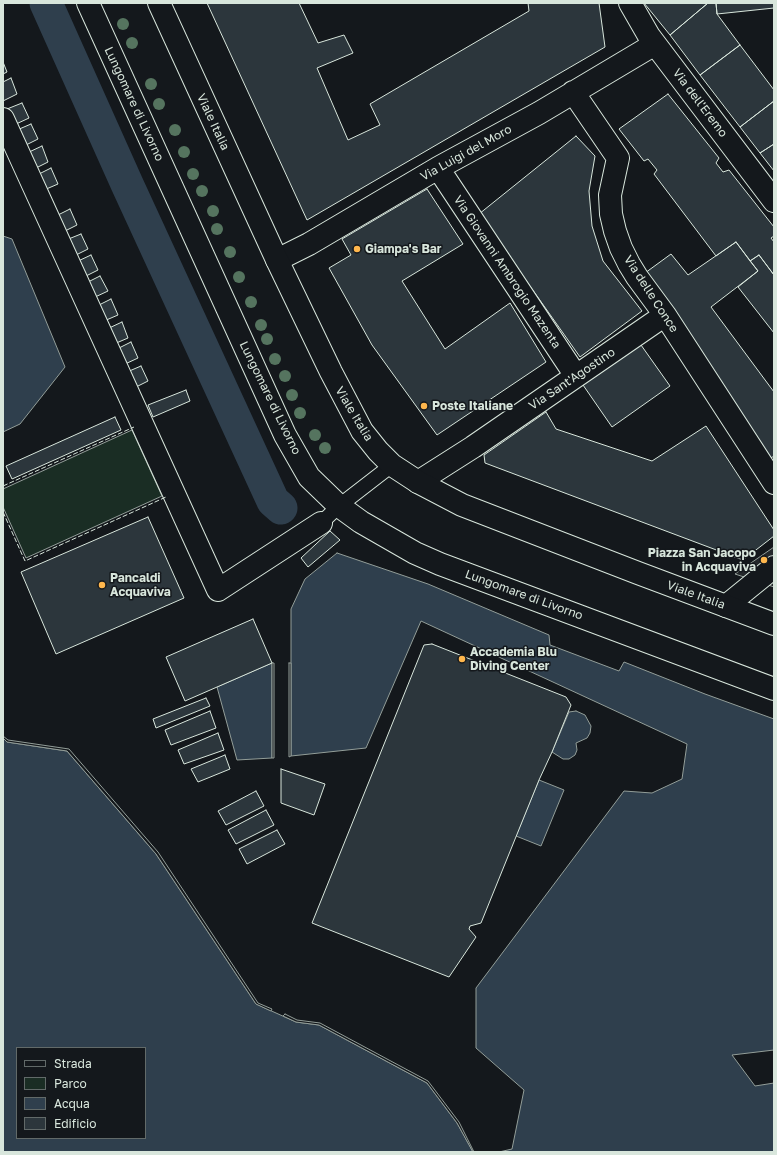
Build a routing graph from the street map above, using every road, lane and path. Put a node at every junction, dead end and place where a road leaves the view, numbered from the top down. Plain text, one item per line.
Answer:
1 (88, 3) edge
2 (159, 3) edge
3 (630, 3) edge
4 (655, 44) junction
5 (573, 92) junction
6 (3, 119) edge
7 (438, 168) junction
8 (774, 201) edge
9 (277, 260) junction
10 (665, 315) junction
11 (576, 376) junction
12 (392, 464) junction
13 (418, 482) junction
14 (774, 483) edge
15 (339, 506) junction
16 (321, 523) joint
17 (774, 567) edge
18 (726, 606) junction
19 (774, 624) edge
20 (774, 689) edge

1 - 15 street, Lungomare di Livorno
2 - 9 street, Viale Italia
3 - 4 street, Via dell'Eremo
4 - 5 street, Via Luigi del Moro
4 - 8 street, Via dell'Eremo
5 - 7 street, Via Luigi del Moro
5 - 10 street, Via delle Conce
6 - 16 street
7 - 9 street, Via Luigi del Moro
7 - 11 street, Via Giovanni Ambrogio Mazenta
9 - 12 street, Viale Italia
10 - 11 street, Via Sant'Agostino
10 - 14 street, Via delle Conce
11 - 13 street, Via Sant'Agostino
12 - 13 street, Viale Italia
12 - 15 lane
13 - 18 street, Viale Italia
15 - 16 lane
15 - 20 street, Lungomare di Livorno
17 - 18 street
18 - 19 street, Viale Italia

